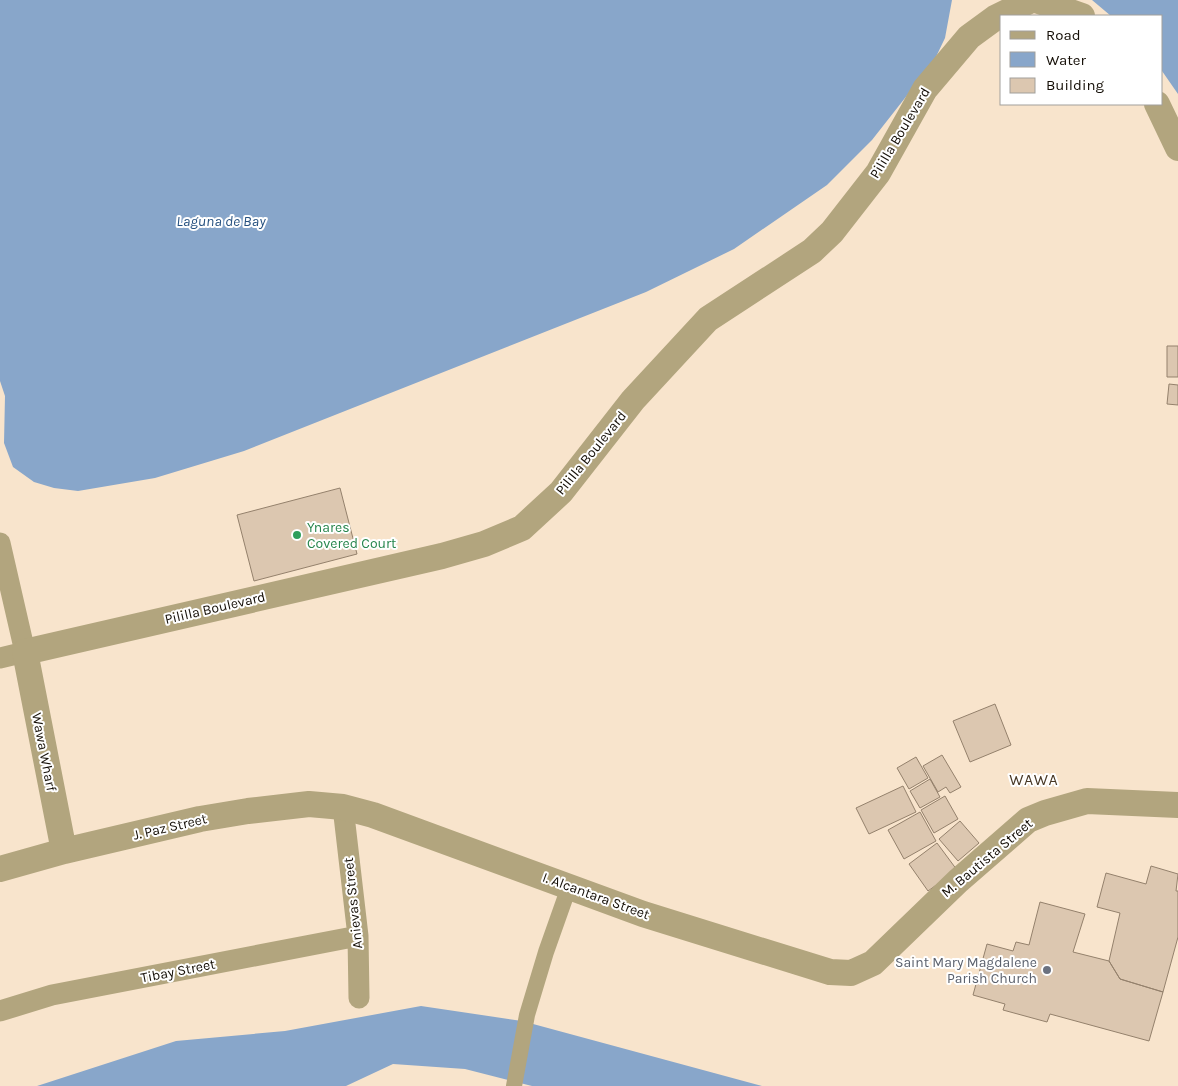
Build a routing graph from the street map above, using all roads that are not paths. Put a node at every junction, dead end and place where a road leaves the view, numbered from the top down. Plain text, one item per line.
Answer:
1 (1031, 0) edge
2 (1036, 0) edge
3 (1001, 15) edge
4 (1079, 15) edge
5 (1000, 16) edge
6 (1158, 105) edge
7 (1178, 148) edge
8 (0, 543) edge
9 (25, 652) junction
10 (0, 658) edge
11 (1178, 805) edge
12 (343, 807) junction
13 (64, 852) junction
14 (0, 869) edge
15 (569, 887) junction
16 (358, 936) junction
17 (851, 972) joint
18 (359, 998) dead end
19 (0, 1011) edge
20 (514, 1086) edge

1 - 3 street, Pililla Boulevard
2 - 4 street
5 - 9 street, Pililla Boulevard
6 - 7 street
8 - 9 street
9 - 10 street, Pililla Boulevard
9 - 13 street, Wawa Wharf
11 - 17 street, M. Bautista Street
12 - 13 street, J. Paz Street
12 - 15 street, I. Alcantara Street
12 - 16 street, Anievas Street
13 - 14 street, J. Paz Street
15 - 17 street, I. Alcantara Street
15 - 20 street
16 - 18 street, Anievas Street
16 - 19 street, Tibay Street

